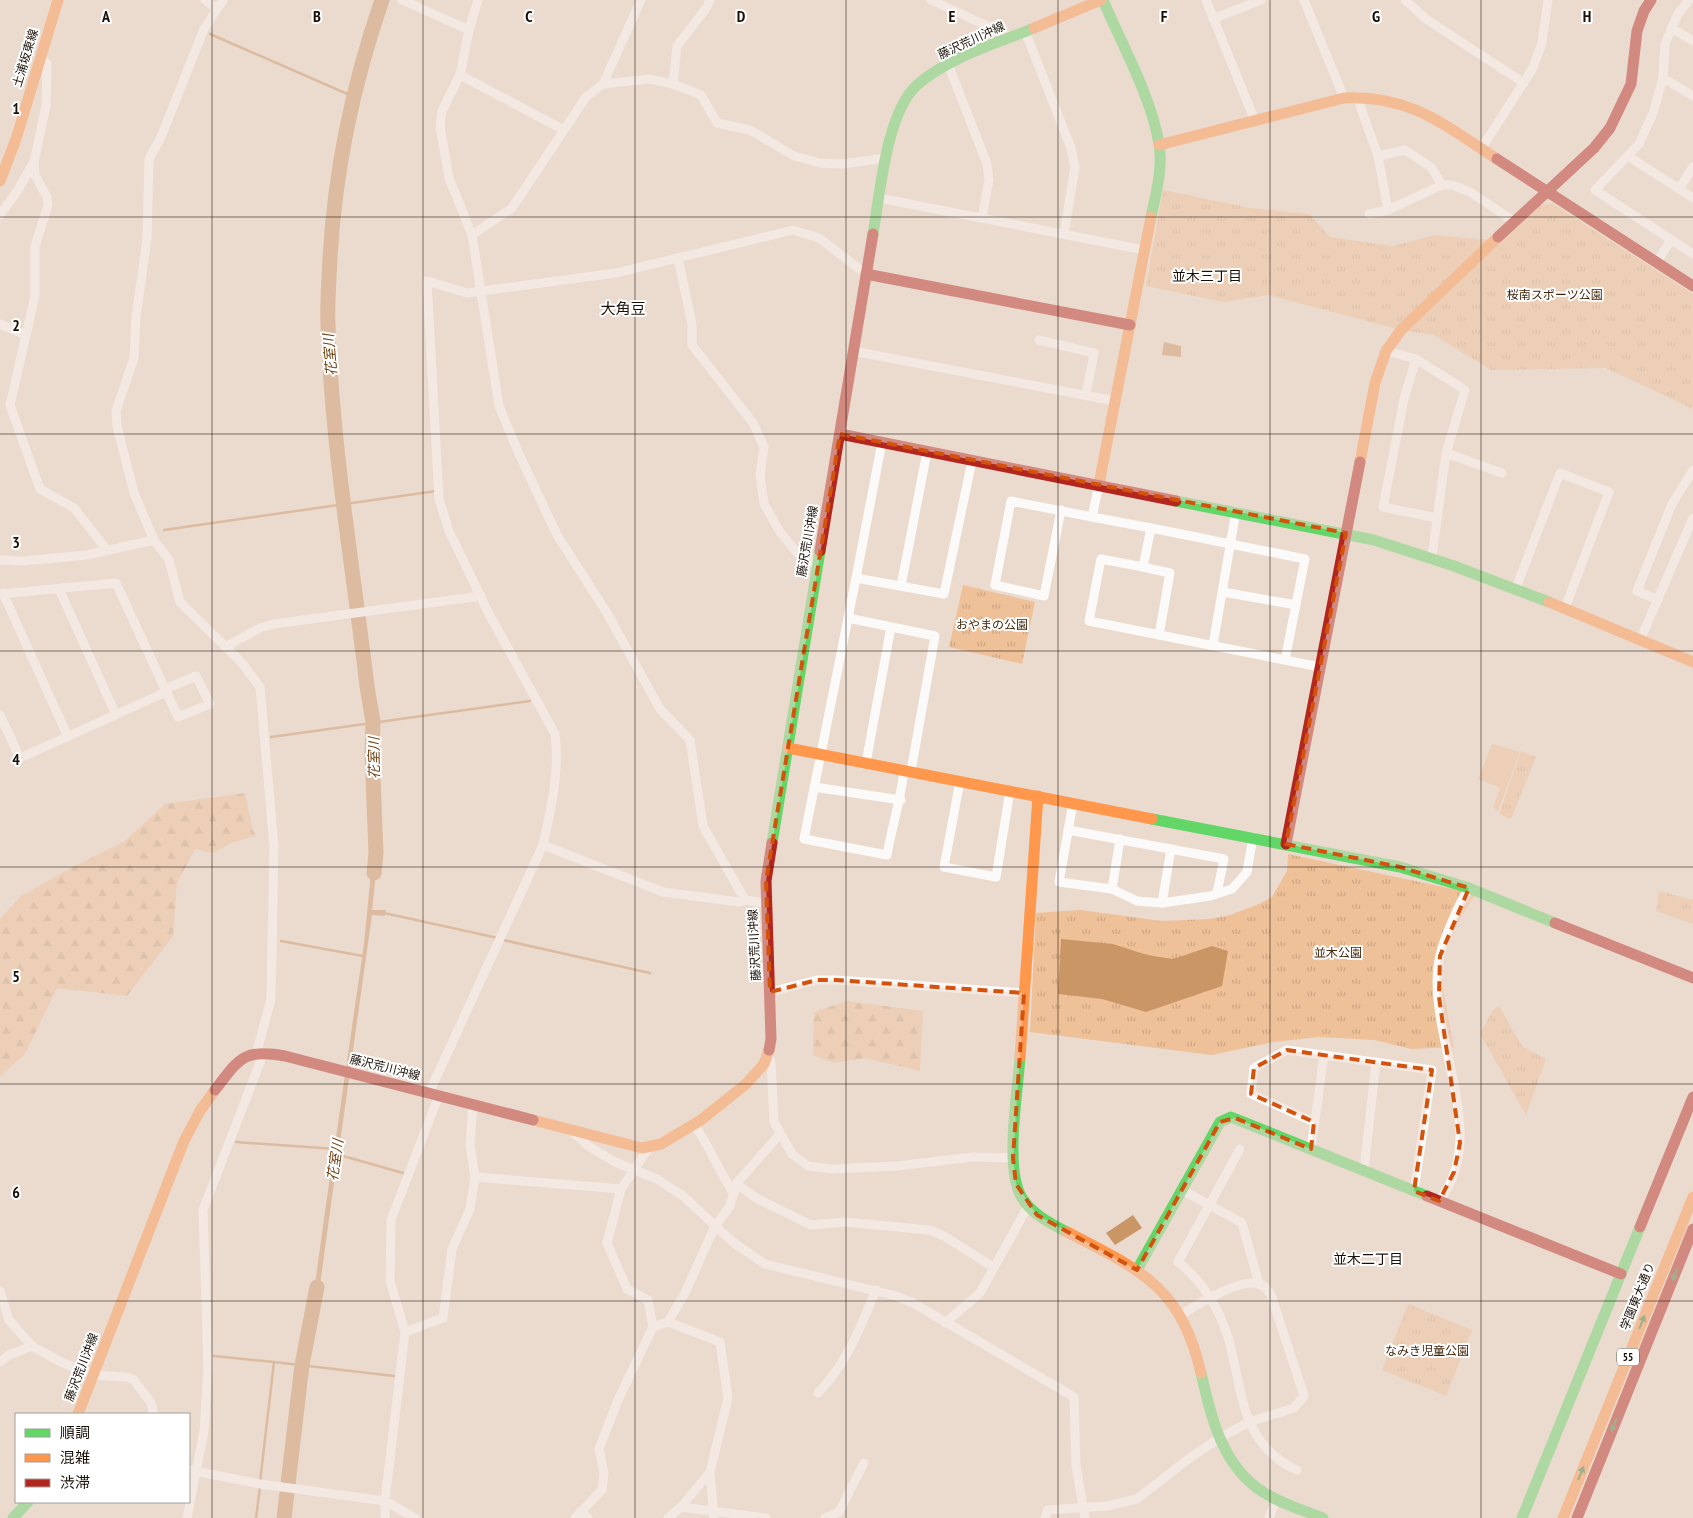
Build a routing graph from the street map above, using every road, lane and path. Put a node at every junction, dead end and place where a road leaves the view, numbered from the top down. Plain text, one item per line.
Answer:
1 (58, 0) edge
2 (205, 0) edge
3 (223, 0) edge
4 (402, 0) edge
5 (478, 0) edge
6 (641, 0) edge
7 (710, 0) edge
8 (931, 0) edge
9 (1102, 0) edge
10 (1206, 0) edge
11 (1261, 0) edge
12 (1304, 0) edge
13 (1405, 0) edge
14 (1548, 0) edge
15 (1650, 0) edge
16 (1689, 4) edge
17 (217, 9) junction
18 (1213, 19) junction
19 (1672, 28) junction
20 (469, 30) junction
21 (1025, 31) junction
22 (1012, 36) junction
23 (1693, 41) edge
24 (40, 56) junction
25 (948, 64) junction
26 (460, 75) junction
27 (1663, 78) junction
28 (1524, 83) junction
29 (603, 84) junction
30 (673, 84) junction
31 (1693, 96) edge
32 (1357, 97) junction
33 (1344, 98) junction
34 (1255, 121) junction
35 (564, 130) junction
36 (1159, 145) junction
37 (1481, 149) junction
38 (1378, 156) junction
39 (1628, 156) junction
40 (886, 158) junction
41 (34, 162) junction
42 (1693, 167) edge
43 (0, 182) edge
44 (1442, 185) junction
45 (1679, 189) junction
46 (1546, 191) junction
47 (879, 198) junction
48 (1693, 198) edge
49 (1388, 210) junction
50 (1368, 214) dead end
51 (0, 215) edge
52 (982, 218) junction
53 (1514, 221) junction
54 (1064, 234) junction
55 (472, 235) junction
56 (1671, 240) junction
57 (1144, 250) junction
58 (1693, 254) edge
59 (678, 258) junction
60 (1657, 262) junction
61 (866, 274) junction
62 (1693, 286) edge
63 (482, 292) junction
64 (0, 324) edge
65 (1130, 325) junction
66 (26, 335) junction
67 (1039, 340) dead end
68 (853, 351) junction
69 (1386, 351) junction
70 (1416, 359) junction
71 (1086, 396) junction
72 (1115, 401) junction
73 (840, 434) junction
74 (882, 442) junction
75 (926, 452) junction
76 (1446, 453) junction
77 (972, 461) junction
78 (1693, 470) edge
79 (1502, 473) dead end
80 (1099, 484) junction
81 (1061, 510) junction
82 (1236, 511) junction
83 (1092, 517) junction
84 (1437, 518) junction
85 (1693, 518) edge
86 (1151, 528) junction
87 (1346, 533) junction
88 (154, 540) junction
89 (1231, 544) junction
90 (107, 550) junction
91 (1432, 557) junction
92 (0, 560) edge
93 (817, 565) junction
94 (1143, 567) junction
95 (856, 578) junction
96 (901, 586) junction
97 (1516, 588) junction
98 (59, 589) junction
99 (1223, 592) junction
100 (2, 593) edge
101 (481, 596) junction
102 (1658, 600) junction
103 (1296, 605) junction
104 (1565, 608) junction
105 (848, 618) junction
106 (891, 627) junction
107 (1159, 635) junction
108 (1641, 638) junction
109 (1213, 646) junction
110 (225, 647) junction
111 (1285, 660) junction
112 (1693, 662) edge
113 (1320, 666) junction
114 (166, 692) junction
115 (0, 715) edge
116 (116, 715) junction
117 (68, 737) junction
118 (788, 748) junction
119 (820, 754) junction
120 (866, 763) junction
121 (908, 771) junction
122 (960, 781) junction
123 (814, 787) junction
124 (1010, 791) junction
125 (1038, 796) junction
126 (901, 800) junction
127 (1072, 803) junction
128 (1068, 830) junction
129 (1253, 838) junction
130 (1120, 839) junction
131 (1286, 844) junction
132 (543, 845) junction
133 (1171, 849) junction
134 (1469, 888) junction
135 (1112, 889) junction
136 (1217, 893) junction
137 (745, 900) junction
138 (1162, 903) junction
139 (765, 904) junction
140 (1693, 978) edge
141 (770, 992) junction
142 (1024, 993) junction
143 (260, 1051) junction
144 (768, 1054) junction
145 (1324, 1055) junction
146 (1376, 1062) junction
147 (434, 1094) junction
148 (1693, 1097) edge
149 (473, 1104) junction
150 (1314, 1122) junction
151 (694, 1124) junction
152 (572, 1131) junction
153 (780, 1134) junction
154 (650, 1146) junction
155 (1240, 1149) dead end
156 (1311, 1149) junction
157 (1013, 1158) junction
158 (633, 1169) junction
159 (1364, 1170) junction
160 (475, 1177) junction
161 (736, 1184) junction
162 (621, 1189) junction
163 (1182, 1190) junction
164 (1414, 1191) junction
165 (734, 1194) junction
166 (1693, 1196) edge
167 (1439, 1201) junction
168 (1210, 1204) junction
169 (1028, 1206) junction
170 (715, 1226) junction
171 (1693, 1229) edge
172 (993, 1267) junction
173 (1137, 1270) junction
174 (1620, 1274) junction
175 (1260, 1284) junction
176 (876, 1290) junction
177 (0, 1291) edge
178 (1210, 1297) junction
179 (1181, 1315) junction
180 (668, 1322) junction
181 (946, 1323) junction
182 (653, 1327) junction
183 (405, 1332) junction
184 (32, 1346) junction
185 (0, 1362) edge
186 (93, 1375) junction
187 (818, 1393) dead end
188 (78, 1413) edge
189 (154, 1413) edge
190 (1249, 1422) junction
191 (1218, 1439) junction
192 (864, 1463) dead end
193 (1297, 1470) dead end
194 (193, 1471) edge
195 (710, 1472) junction
196 (190, 1494) edge
197 (1276, 1499) junction
198 (385, 1501) junction
199 (27, 1503) edge
200 (189, 1503) edge
201 (682, 1507) junction
202 (713, 1514) edge
203 (1084, 1514) edge
204 (577, 1515) edge
205 (17, 1516) edge
206 (187, 1518) edge
207 (385, 1518) edge
208 (415, 1518) edge
209 (588, 1518) edge
210 (668, 1518) edge
211 (766, 1518) edge
212 (825, 1518) edge
213 (1044, 1518) edge
214 (1269, 1518) edge
215 (1323, 1518) edge
216 (1522, 1518) edge
217 (1563, 1518) edge
218 (1577, 1518) edge

1 - 24 street, 土浦坂東線
2 - 17 street
3 - 17 street
4 - 20 street
5 - 20 street
6 - 29 street
7 - 30 street
8 - 22 street
9 - 21 street, 藤沢荒川沖線
9 - 36 street
10 - 18 street
11 - 18 street
12 - 33 street
13 - 28 street
14 - 28 street
15 - 46 street
16 - 19 street
17 - 88 street
18 - 34 street
19 - 23 street
19 - 27 street
20 - 26 street
21 - 22 street, 藤沢荒川沖線
21 - 54 street
22 - 25 street, 藤沢荒川沖線
24 - 41 street
24 - 43 street, 土浦坂東線
25 - 40 street, 藤沢荒川沖線
25 - 52 street
26 - 35 street
26 - 55 street
27 - 31 street
27 - 39 street
28 - 37 street
29 - 30 street
29 - 35 street
30 - 40 street
32 - 33 street
32 - 37 street
32 - 38 street
33 - 34 street
34 - 36 street
35 - 55 street
36 - 57 street
37 - 46 street
38 - 44 street
38 - 49 street
39 - 45 street
39 - 56 street
40 - 47 street, 藤沢荒川沖線
41 - 51 street
41 - 66 street
42 - 45 street
44 - 49 street
44 - 53 street
45 - 48 street
46 - 53 street
46 - 60 street
47 - 52 street
47 - 61 street, 藤沢荒川沖線
49 - 50 street
52 - 54 street
53 - 69 street
54 - 57 street
55 - 63 street
56 - 58 street
56 - 60 street
57 - 65 street
59 - 61 street
59 - 63 street
59 - 93 street
60 - 62 street
61 - 65 street
61 - 68 street, 藤沢荒川沖線
63 - 101 street
63 - 137 street
64 - 66 street
65 - 72 street
66 - 90 street
67 - 71 street
68 - 71 street
68 - 73 street, 藤沢荒川沖線
69 - 70 street
69 - 87 street
70 - 76 street
70 - 84 street
71 - 72 street
72 - 80 street
73 - 74 street
73 - 93 street, 藤沢荒川沖線
74 - 75 street
74 - 95 street
75 - 77 street
75 - 96 street
76 - 79 street
76 - 84 street
77 - 80 street
77 - 96 street
78 - 102 street
80 - 82 street
80 - 83 street
81 - 81 street
81 - 83 street
82 - 87 street
82 - 89 street
83 - 86 street
84 - 91 street
85 - 102 street
86 - 89 street
86 - 94 street
87 - 91 street
87 - 113 street
88 - 90 street
88 - 110 street
89 - 99 street
89 - 103 street
90 - 92 street
91 - 97 street
93 - 118 street, 藤沢荒川沖線
94 - 107 street
94 - 107 street
95 - 96 street
95 - 105 street
97 - 104 street
97 - 104 street
98 - 100 street
98 - 114 street
98 - 116 street
99 - 103 street
99 - 109 street
100 - 117 street
101 - 110 street
101 - 132 street
102 - 108 street
103 - 111 street
104 - 108 street
105 - 106 street
105 - 119 street
106 - 120 street
106 - 121 street
107 - 109 street
108 - 112 street
109 - 111 street
110 - 143 street
111 - 113 street
113 - 131 street
114 - 114 street
114 - 116 street
115 - 117 street
116 - 117 street
118 - 119 street
118 - 139 street, 藤沢荒川沖線
119 - 120 street
119 - 123 street
120 - 121 street
121 - 122 street
121 - 126 street
122 - 124 street
122 - 124 street
123 - 126 street
123 - 126 street
124 - 125 street
125 - 127 street
125 - 142 street
127 - 128 street
127 - 129 street
128 - 130 street
128 - 135 street
129 - 131 street
129 - 136 street
130 - 133 street
130 - 135 street
131 - 134 street
132 - 137 street
132 - 147 street
133 - 136 street
133 - 138 street
134 - 140 street
134 - 167 street
135 - 138 street
136 - 138 street
137 - 139 street
139 - 141 street, 藤沢荒川沖線
141 - 142 street
141 - 144 street, 藤沢荒川沖線
142 - 157 street
143 - 147 street, 藤沢荒川沖線
143 - 186 street, 藤沢荒川沖線
143 - 194 street
144 - 151 street, 藤沢荒川沖線
144 - 153 street
145 - 146 street
145 - 150 street
145 - 150 street
146 - 159 street
146 - 164 street
147 - 149 street, 藤沢荒川沖線
147 - 183 street
148 - 174 street
149 - 152 street, 藤沢荒川沖線
149 - 160 street
150 - 156 street
151 - 154 street, 藤沢荒川沖線
151 - 165 street
152 - 154 street, 藤沢荒川沖線
152 - 158 street
153 - 157 street
153 - 161 street
154 - 158 street
155 - 168 street
156 - 159 street
156 - 163 street
157 - 169 street
158 - 162 street
158 - 170 street
159 - 164 street
160 - 162 street
160 - 183 street
161 - 165 street
161 - 172 street
162 - 182 street
163 - 168 street
163 - 173 street
164 - 167 street
165 - 170 street
217 -> 166 street, 学園東大通り / 55
167 - 174 street
168 - 175 street
168 - 178 street
169 - 172 street
169 - 173 street
170 - 176 street
170 - 180 street
171 -> 218 street, 55
172 - 181 street
173 - 179 street
174 - 216 street
175 - 178 street
175 - 190 street
176 - 181 street
176 - 187 street
177 - 184 street
178 - 179 street
178 - 190 street
179 - 191 street
180 - 182 street
180 - 195 street
181 - 203 street
182 - 204 street
183 - 198 street
184 - 185 street
184 - 186 street
186 - 188 street, 藤沢荒川沖線
186 - 189 street
190 - 191 street
190 - 193 street
191 - 197 street
191 - 203 street
192 - 212 street
194 - 196 street
194 - 198 street
195 - 201 street
195 - 202 street
197 - 214 street
197 - 215 street
198 - 207 street
198 - 208 street
199 - 205 street
200 - 206 street
201 - 202 street
201 - 210 street
202 - 211 street
203 - 213 street
204 - 209 street

